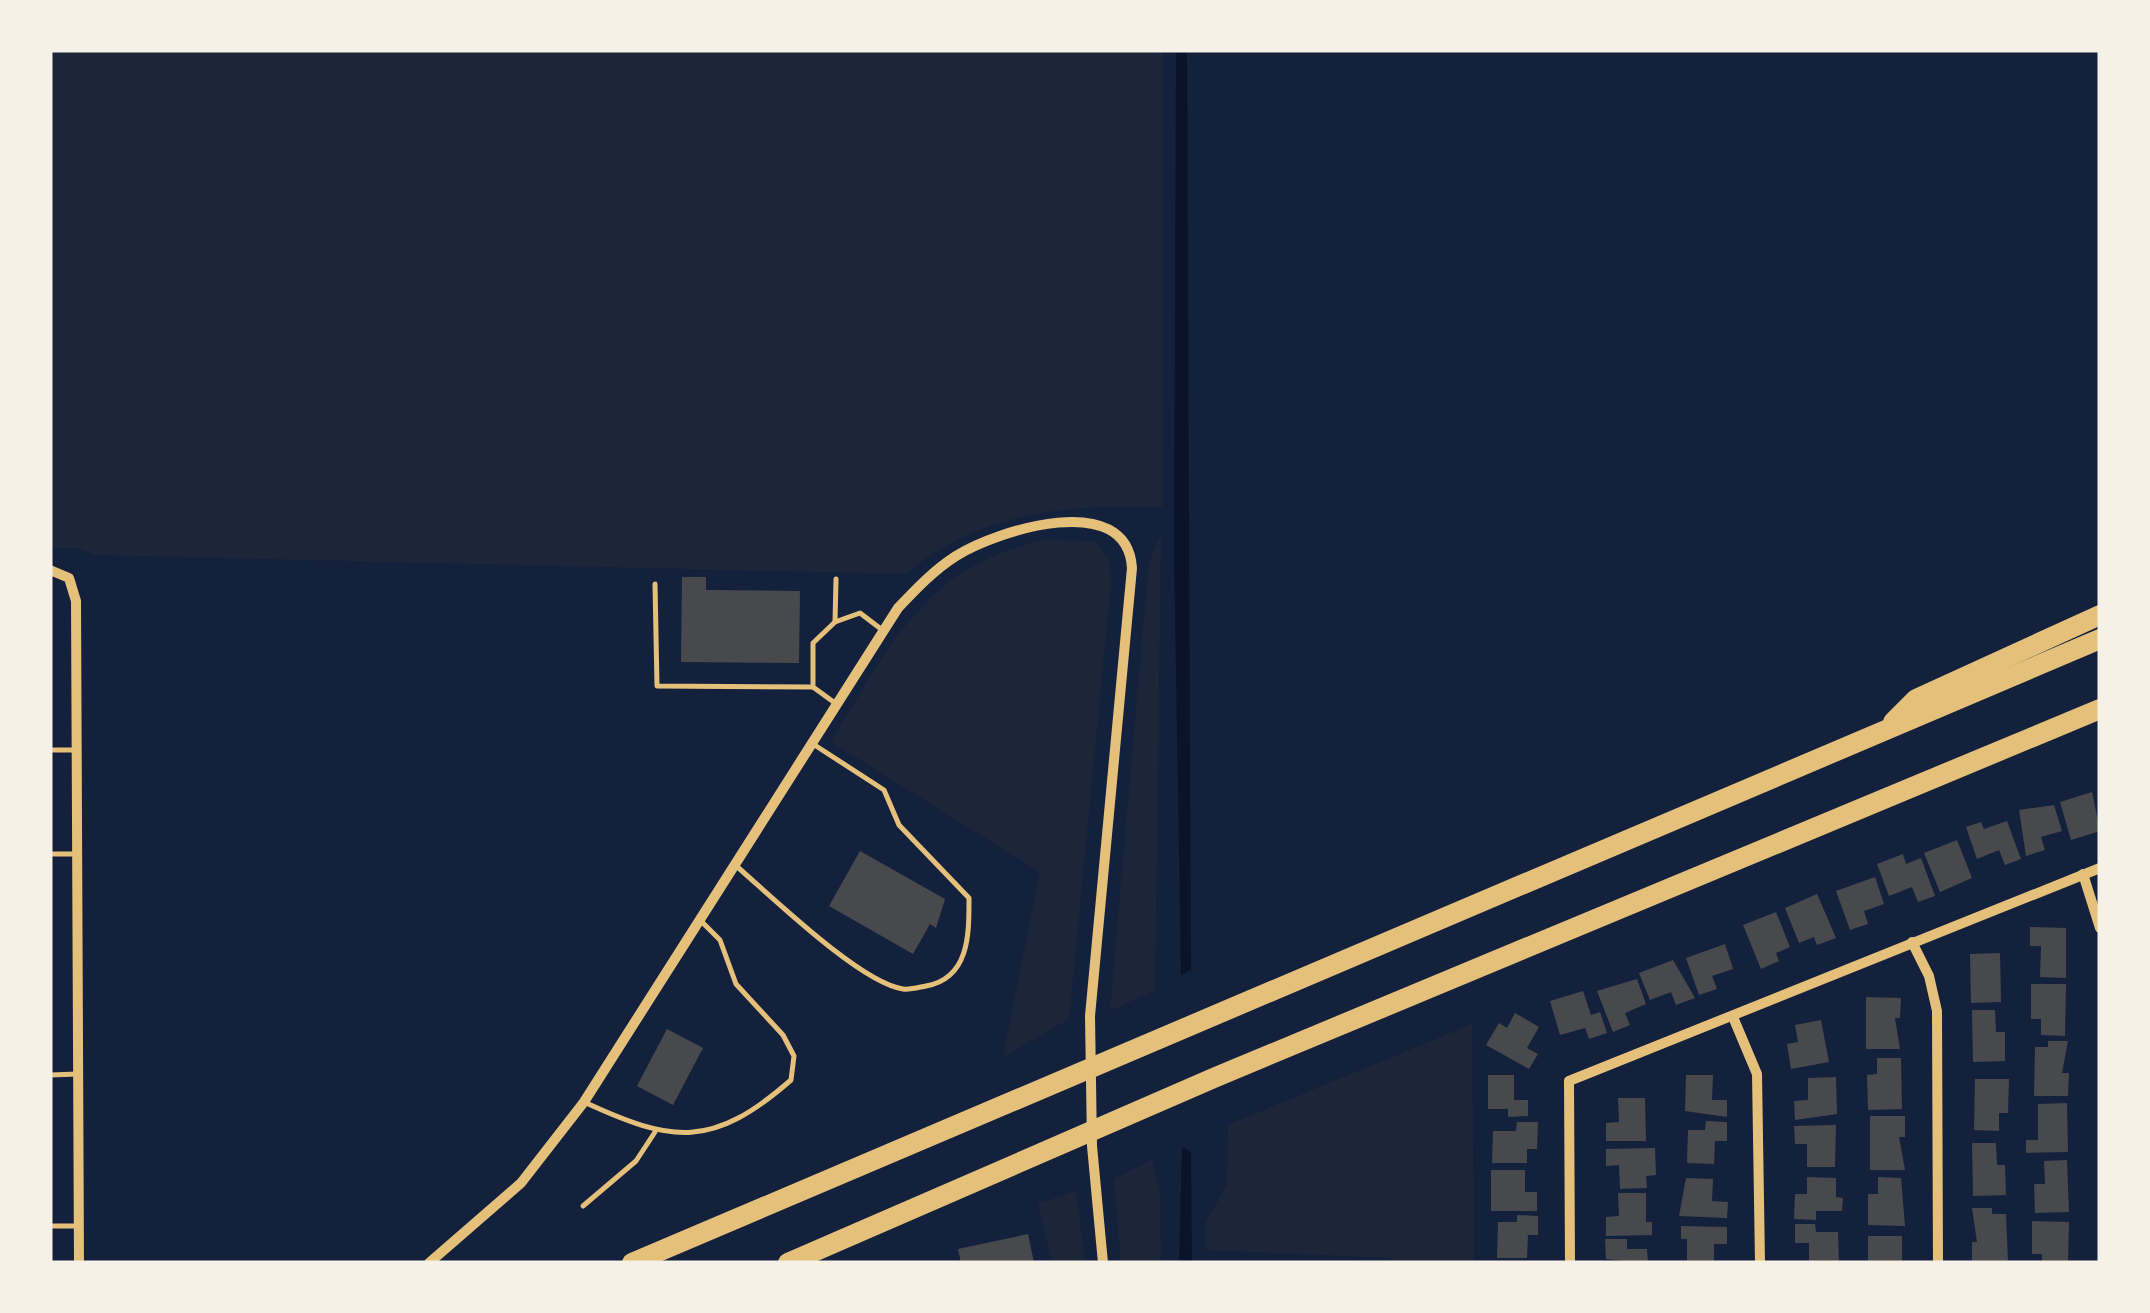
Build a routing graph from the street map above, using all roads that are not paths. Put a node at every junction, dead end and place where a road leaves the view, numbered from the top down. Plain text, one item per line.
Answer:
1 (50, 570) edge
2 (836, 579) dead end
3 (655, 584) dead end
4 (2100, 616) edge
5 (835, 622) junction
6 (881, 629) junction
7 (2100, 639) edge
8 (813, 687) junction
9 (835, 703) junction
10 (2099, 709) edge
11 (1884, 730) junction
12 (810, 742) junction
13 (50, 750) edge
14 (76, 750) junction
15 (50, 854) edge
16 (76, 854) junction
17 (734, 864) junction
18 (2100, 868) edge
19 (2083, 874) junction
20 (698, 918) junction
21 (2100, 928) edge
22 (1912, 942) junction
23 (1733, 1016) junction
24 (50, 1074) edge
25 (78, 1074) junction
26 (584, 1102) junction
27 (655, 1132) junction
28 (583, 1206) dead end
29 (50, 1226) edge
30 (78, 1226) junction
31 (79, 1263) edge
32 (429, 1263) edge
33 (632, 1263) edge
34 (788, 1263) edge
35 (1103, 1263) edge
36 (1570, 1263) edge
37 (1760, 1263) edge
38 (1938, 1263) edge

1 - 14 street
2 - 5 lane
3 - 8 lane
4 - 11 highway
5 - 6 lane
5 - 8 lane
6 - 9 street
6 - 35 street
7 - 11 highway
8 - 9 lane
9 - 12 street
10 - 34 highway
11 - 33 highway
12 - 17 street
12 - 17 lane
13 - 14 lane
14 - 16 street
15 - 16 lane
16 - 25 street
17 - 20 street
18 - 19 street
19 - 21 street
19 - 22 street
20 - 26 street
20 - 27 lane
22 - 23 street
22 - 38 street
23 - 36 street
23 - 37 street
24 - 25 lane
25 - 30 street
26 - 27 lane
26 - 32 street
27 - 28 lane
29 - 30 lane
30 - 31 street

